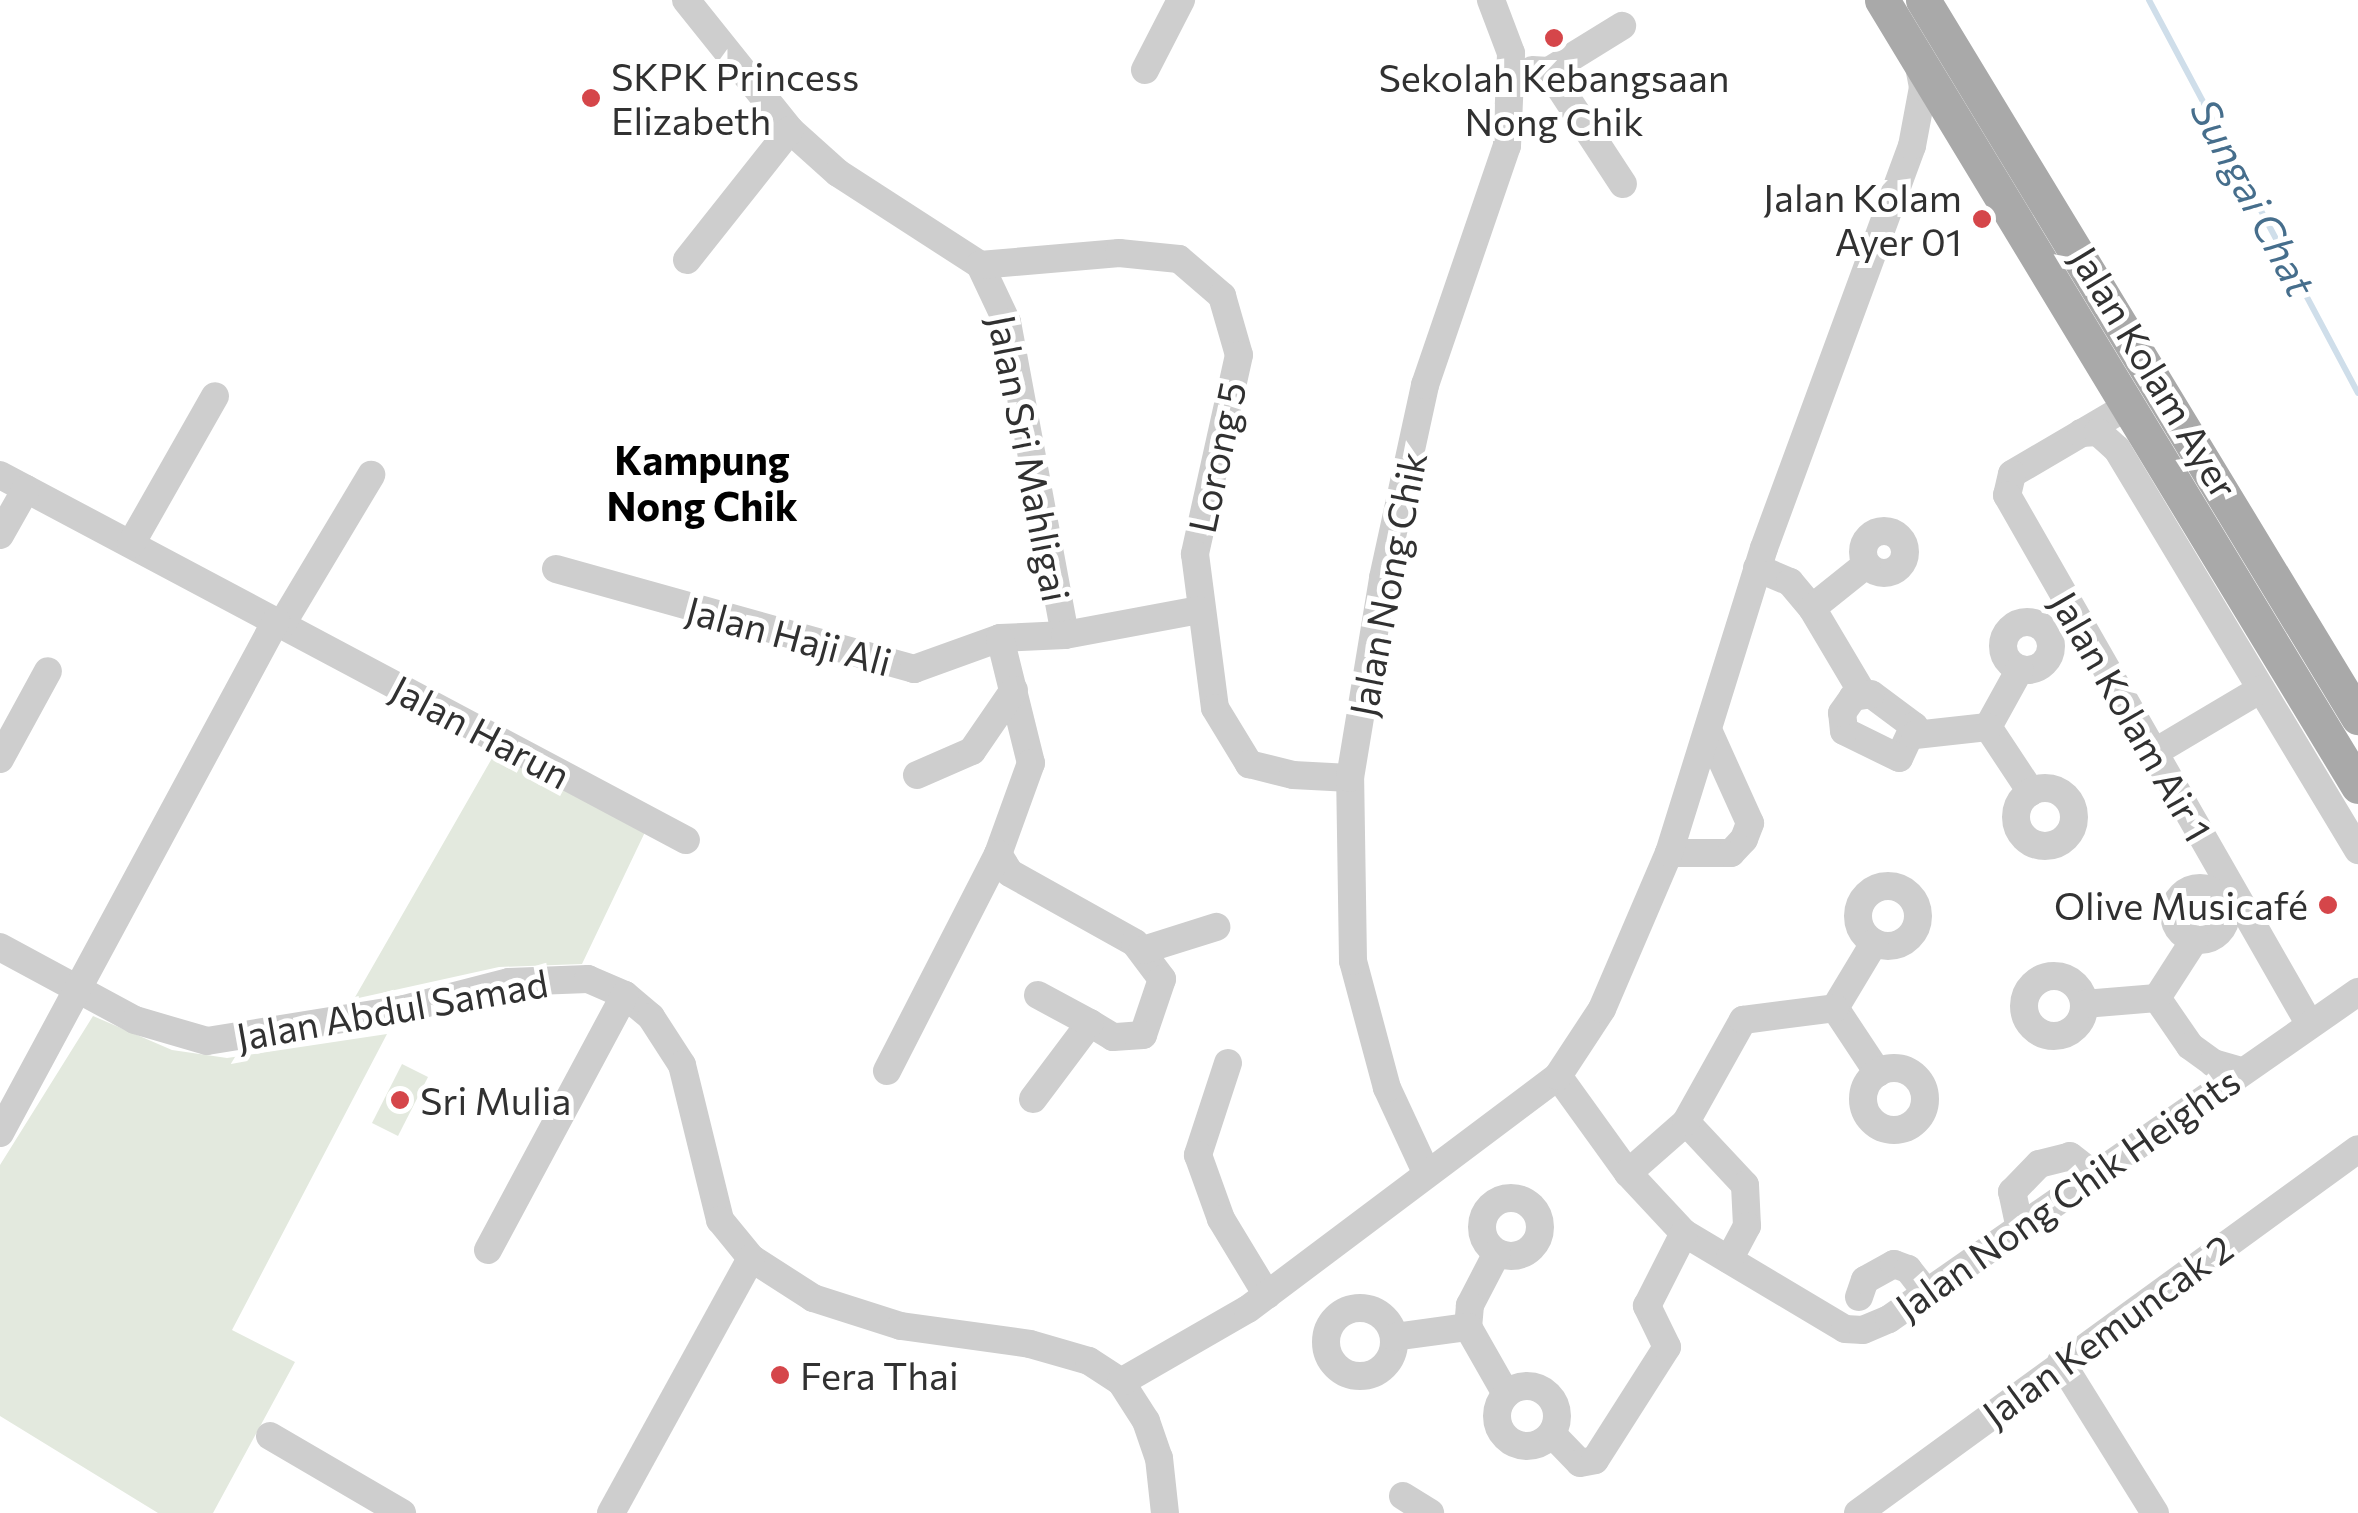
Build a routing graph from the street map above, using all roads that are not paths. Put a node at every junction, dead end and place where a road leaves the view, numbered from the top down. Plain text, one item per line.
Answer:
1 (686, 0) edge
2 (1181, 0) edge
3 (1491, 0) edge
4 (1882, 0) edge
5 (1923, 0) edge
6 (1622, 26) dead end
7 (1511, 53) junction
8 (1918, 60) junction
9 (1145, 70) dead end
10 (1548, 72) junction
11 (790, 130) junction
12 (1962, 134) junction
13 (1912, 146) junction
14 (1624, 184) dead end
15 (1027, 258) junction
16 (687, 260) dead end
17 (980, 265) junction
18 (1003, 306) junction
19 (215, 396) dead end
20 (2126, 407) junction
21 (2080, 433) junction
22 (0, 475) edge
23 (371, 475) dead end
24 (26, 488) junction
25 (0, 535) edge
26 (131, 544) junction
27 (1866, 564) dead end
28 (556, 568) dead end
29 (1758, 568) junction
30 (1812, 608) junction
31 (1198, 610) junction
32 (279, 622) junction
33 (1065, 635) junction
34 (1000, 638) junction
35 (2020, 669) dead end
36 (48, 670) dead end
37 (2261, 689) junction
38 (1014, 690) junction
39 (1863, 694) junction
40 (2358, 716) edge
41 (1988, 727) junction
42 (1709, 732) junction
43 (1914, 735) junction
44 (2155, 752) junction
45 (0, 759) edge
46 (917, 775) dead end
47 (1350, 778) junction
48 (2358, 786) edge
49 (2031, 792) dead end
50 (686, 840) dead end
51 (2358, 850) edge
52 (1670, 853) junction
53 (998, 854) junction
54 (1216, 927) dead end
55 (2195, 940) dead end
56 (1874, 943) dead end
57 (0, 947) edge
58 (1143, 950) junction
59 (76, 992) junction
60 (2358, 992) edge
61 (625, 995) junction
62 (1038, 995) dead end
63 (2157, 998) junction
64 (2084, 1004) dead end
65 (1836, 1008) junction
66 (1090, 1023) junction
67 (2310, 1025) junction
68 (2190, 1046) junction
69 (1228, 1064) dead end
70 (886, 1071) dead end
71 (2241, 1071) junction
72 (1878, 1073) dead end
73 (1558, 1076) junction
74 (1033, 1099) dead end
75 (2185, 1108) junction
76 (1686, 1122) junction
77 (0, 1134) edge
78 (2358, 1148) edge
79 (1426, 1172) junction
80 (1628, 1173) junction
81 (2093, 1174) junction
82 (2019, 1224) junction
83 (1684, 1233) junction
84 (488, 1250) dead end
85 (1497, 1253) dead end
86 (751, 1258) junction
87 (1729, 1260) junction
88 (1926, 1292) junction
89 (1267, 1294) junction
90 (1860, 1297) dead end
91 (1468, 1327) junction
92 (1394, 1337) dead end
93 (2061, 1362) junction
94 (1122, 1382) junction
95 (1506, 1394) junction
96 (1552, 1434) junction
97 (270, 1436) dead end
98 (1403, 1496) dead end
99 (402, 1513) edge
100 (611, 1513) edge
101 (1165, 1513) edge
102 (1430, 1513) edge
103 (1858, 1513) edge
104 (2156, 1513) edge

1 - 11 street, Jalan Sri Mahligai
2 - 9 street
3 - 7 street, Jalan Nong Chik
4 - 8 main road, Jalan Kolam Ayer
5 - 40 main road, Jalan Kolam Ayer
6 - 10 street
7 - 10 street
7 - 47 street, Jalan Nong Chik
8 - 12 main road, Jalan Kolam Ayer
8 - 13 street
10 - 14 street
11 - 16 street
11 - 17 street, Jalan Sri Mahligai
12 - 13 street
12 - 20 main road, Jalan Kolam Ayer
13 - 29 street
15 - 17 street, Lorong 5
15 - 18 street
15 - 31 street, Lorong 5
17 - 18 street, Jalan Sri Mahligai
18 - 33 street, Jalan Sri Mahligai
19 - 26 street
20 - 21 street, Jalan Kolam Air 1
20 - 48 main road, Jalan Kolam Ayer
21 - 37 street
21 - 44 street, Jalan Kolam Air 1
22 - 24 street, Jalan Harun
23 - 32 street
24 - 25 street
24 - 26 street, Jalan Harun
26 - 32 street, Jalan Harun
27 - 30 street
28 - 34 street, Jalan Haji Ali
29 - 30 street
29 - 42 street
30 - 39 street
31 - 33 street, Jalan Haji Ali
31 - 47 street, Lorong 5
32 - 50 street, Jalan Harun
32 - 59 street
33 - 34 street, Jalan Haji Ali
34 - 38 street, Jalan Sri Mahligai
35 - 41 street
36 - 45 street
37 - 44 street
37 - 51 street
38 - 46 street
38 - 53 street, Jalan Sri Mahligai
39 - 43 street
39 - 43 street
41 - 43 street
41 - 49 street
42 - 52 street
42 - 52 street
44 - 67 street, Jalan Kolam Air 1
47 - 79 street, Jalan Nong Chik
52 - 73 street
53 - 58 street
53 - 70 street, Jalan Sri Mahligai
54 - 58 street
55 - 63 street
56 - 65 street
57 - 59 street, Jalan Abdul Samad
58 - 66 street
59 - 61 street, Jalan Abdul Samad
59 - 77 street
60 - 67 street, Jalan Nong Chik Heights
61 - 84 street
61 - 86 street, Jalan Abdul Samad
62 - 66 street
63 - 64 street
63 - 68 street
65 - 72 street
65 - 76 street
66 - 74 street
67 - 71 street, Jalan Nong Chik Heights
68 - 71 street
68 - 75 street
69 - 89 street
71 - 75 street, Jalan Nong Chik Heights
73 - 79 street
73 - 80 street, Jalan Nong Chik Heights
75 - 81 street, Jalan Nong Chik Heights
76 - 80 street
76 - 87 street
78 - 93 street, Jalan Kemuncak 2
79 - 89 street
80 - 83 street, Jalan Nong Chik Heights
81 - 82 street, Jalan Nong Chik Heights
81 - 82 street
82 - 88 street, Jalan Nong Chik Heights
83 - 87 street, Jalan Nong Chik Heights
83 - 96 street
85 - 91 street
86 - 94 street, Jalan Abdul Samad
86 - 100 street
87 - 88 street, Jalan Nong Chik Heights
88 - 90 street
89 - 94 street
91 - 92 street
91 - 95 street
93 - 103 street, Jalan Kemuncak 2
93 - 104 street
94 - 101 street
95 - 96 street
95 - 96 street
97 - 99 street
98 - 102 street

